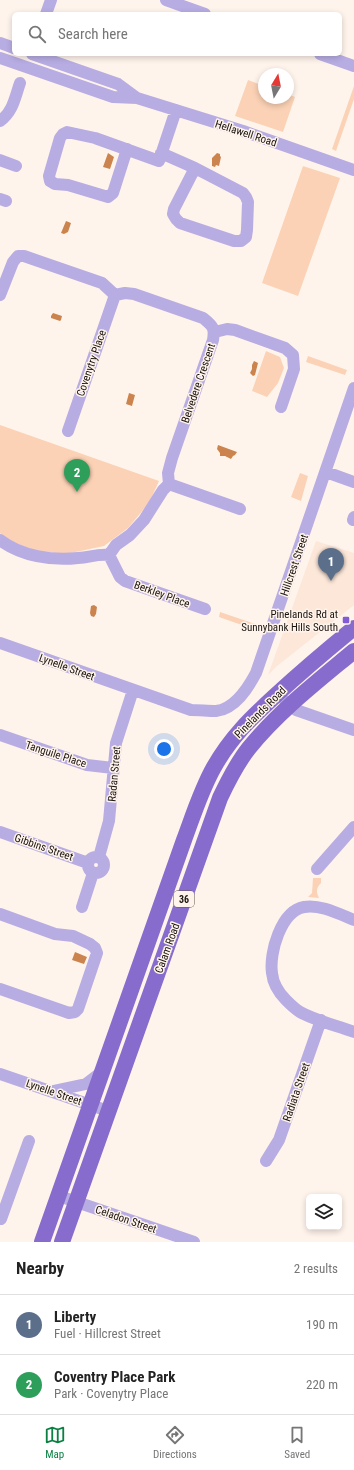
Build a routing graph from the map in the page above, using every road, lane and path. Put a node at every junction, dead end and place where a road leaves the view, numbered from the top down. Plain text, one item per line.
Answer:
1 (51, 0) edge
2 (166, 0) edge
3 (47, 12) edge
4 (199, 12) edge
5 (0, 43) edge
6 (12, 47) edge
7 (31, 56) edge
8 (38, 56) edge
9 (326, 56) edge
10 (0, 58) edge
11 (354, 66) edge
12 (28, 67) junction
13 (20, 83) dead end
14 (137, 98) junction
15 (176, 110) junction
16 (0, 121) edge
17 (128, 149) junction
18 (160, 157) junction
19 (0, 160) edge
20 (16, 166) dead end
21 (195, 168) junction
22 (354, 170) edge
23 (1, 292) edge
24 (115, 295) junction
25 (215, 332) junction
26 (354, 388) edge
27 (281, 407) dead end
28 (68, 431) dead end
29 (326, 472) junction
30 (354, 482) edge
31 (169, 484) junction
32 (240, 509) dead end
33 (0, 540) edge
34 (109, 555) junction
35 (205, 610) dead end
36 (354, 628) edge
37 (0, 643) edge
38 (354, 651) edge
39 (133, 690) junction
40 (274, 697) junction
41 (292, 704) junction
42 (354, 730) edge
43 (0, 735) edge
44 (114, 768) junction
45 (354, 827) edge
46 (0, 832) edge
47 (184, 840) joint
48 (93, 864) junction
49 (317, 868) dead end
50 (82, 907) dead end
51 (0, 914) edge
52 (354, 920) edge
53 (0, 989) edge
54 (321, 1020) junction
55 (354, 1032) edge
56 (103, 1071) junction
57 (1, 1078) edge
58 (52, 1092) junction
59 (91, 1105) junction
60 (108, 1111) junction
61 (29, 1141) dead end
62 (266, 1162) dead end
63 (4, 1194) edge
64 (58, 1196) junction
65 (77, 1202) junction
66 (0, 1219) edge
67 (167, 1238) edge
68 (42, 1242) edge
69 (62, 1242) edge
70 (194, 1242) edge

1 - 3 street
2 - 4 street
5 - 6 street
7 - 12 street
8 - 14 street, Hellawell Road
9 - 11 street
10 - 12 street, Hellawell Road
12 - 14 street, Hellawell Road
13 - 16 street
14 - 15 street, Hellawell Road
15 - 18 street
15 - 22 street, Hellawell Road
17 - 17 street
17 - 18 street
18 - 21 street
19 - 20 street
21 - 21 street
23 - 24 street
24 - 25 street, Belvedere Crescent
24 - 28 street, Covenytry Place
25 - 27 street
25 - 31 street, Belvedere Crescent
26 - 29 street, Hillcrest Street
29 - 30 street
29 - 39 street, Hillcrest Street
31 - 32 street
31 - 34 street
33 - 34 street
34 - 35 street, Berkley Place
36 - 40 main road, Pinelands Road / 36
37 - 39 street, Lynelle Street
38 - 41 main road, Calam Road / 36
39 - 44 street, Radan Street
40 - 41 street
40 - 47 main road, Pinelands Road / 36
41 - 42 street
41 - 60 main road, Calam Road / 36
43 - 44 street, Tanguile Place
44 - 48 street, Radan Street
45 - 49 street
46 - 48 street, Gibbins Street
47 - 56 main road, Calam Road / 36
48 - 50 street, Radan Street
51 - 53 street
52 - 54 street
54 - 55 street
54 - 62 street, Radiata Street
56 - 58 street
56 - 59 main road, Calam Road / 36
57 - 58 street, Lynelle Street
58 - 59 street, Lynelle Street
59 - 60 street, Lynelle Street
59 - 64 main road, Calam Road / 36
60 - 65 main road, Calam Road / 36
61 - 63 street
63 - 66 street
64 - 65 street, Celadon Street
64 - 68 main road, Calam Road / 36
65 - 67 street, Celadon Street
65 - 69 main road, Calam Road / 36
67 - 70 street, Celadon Street

